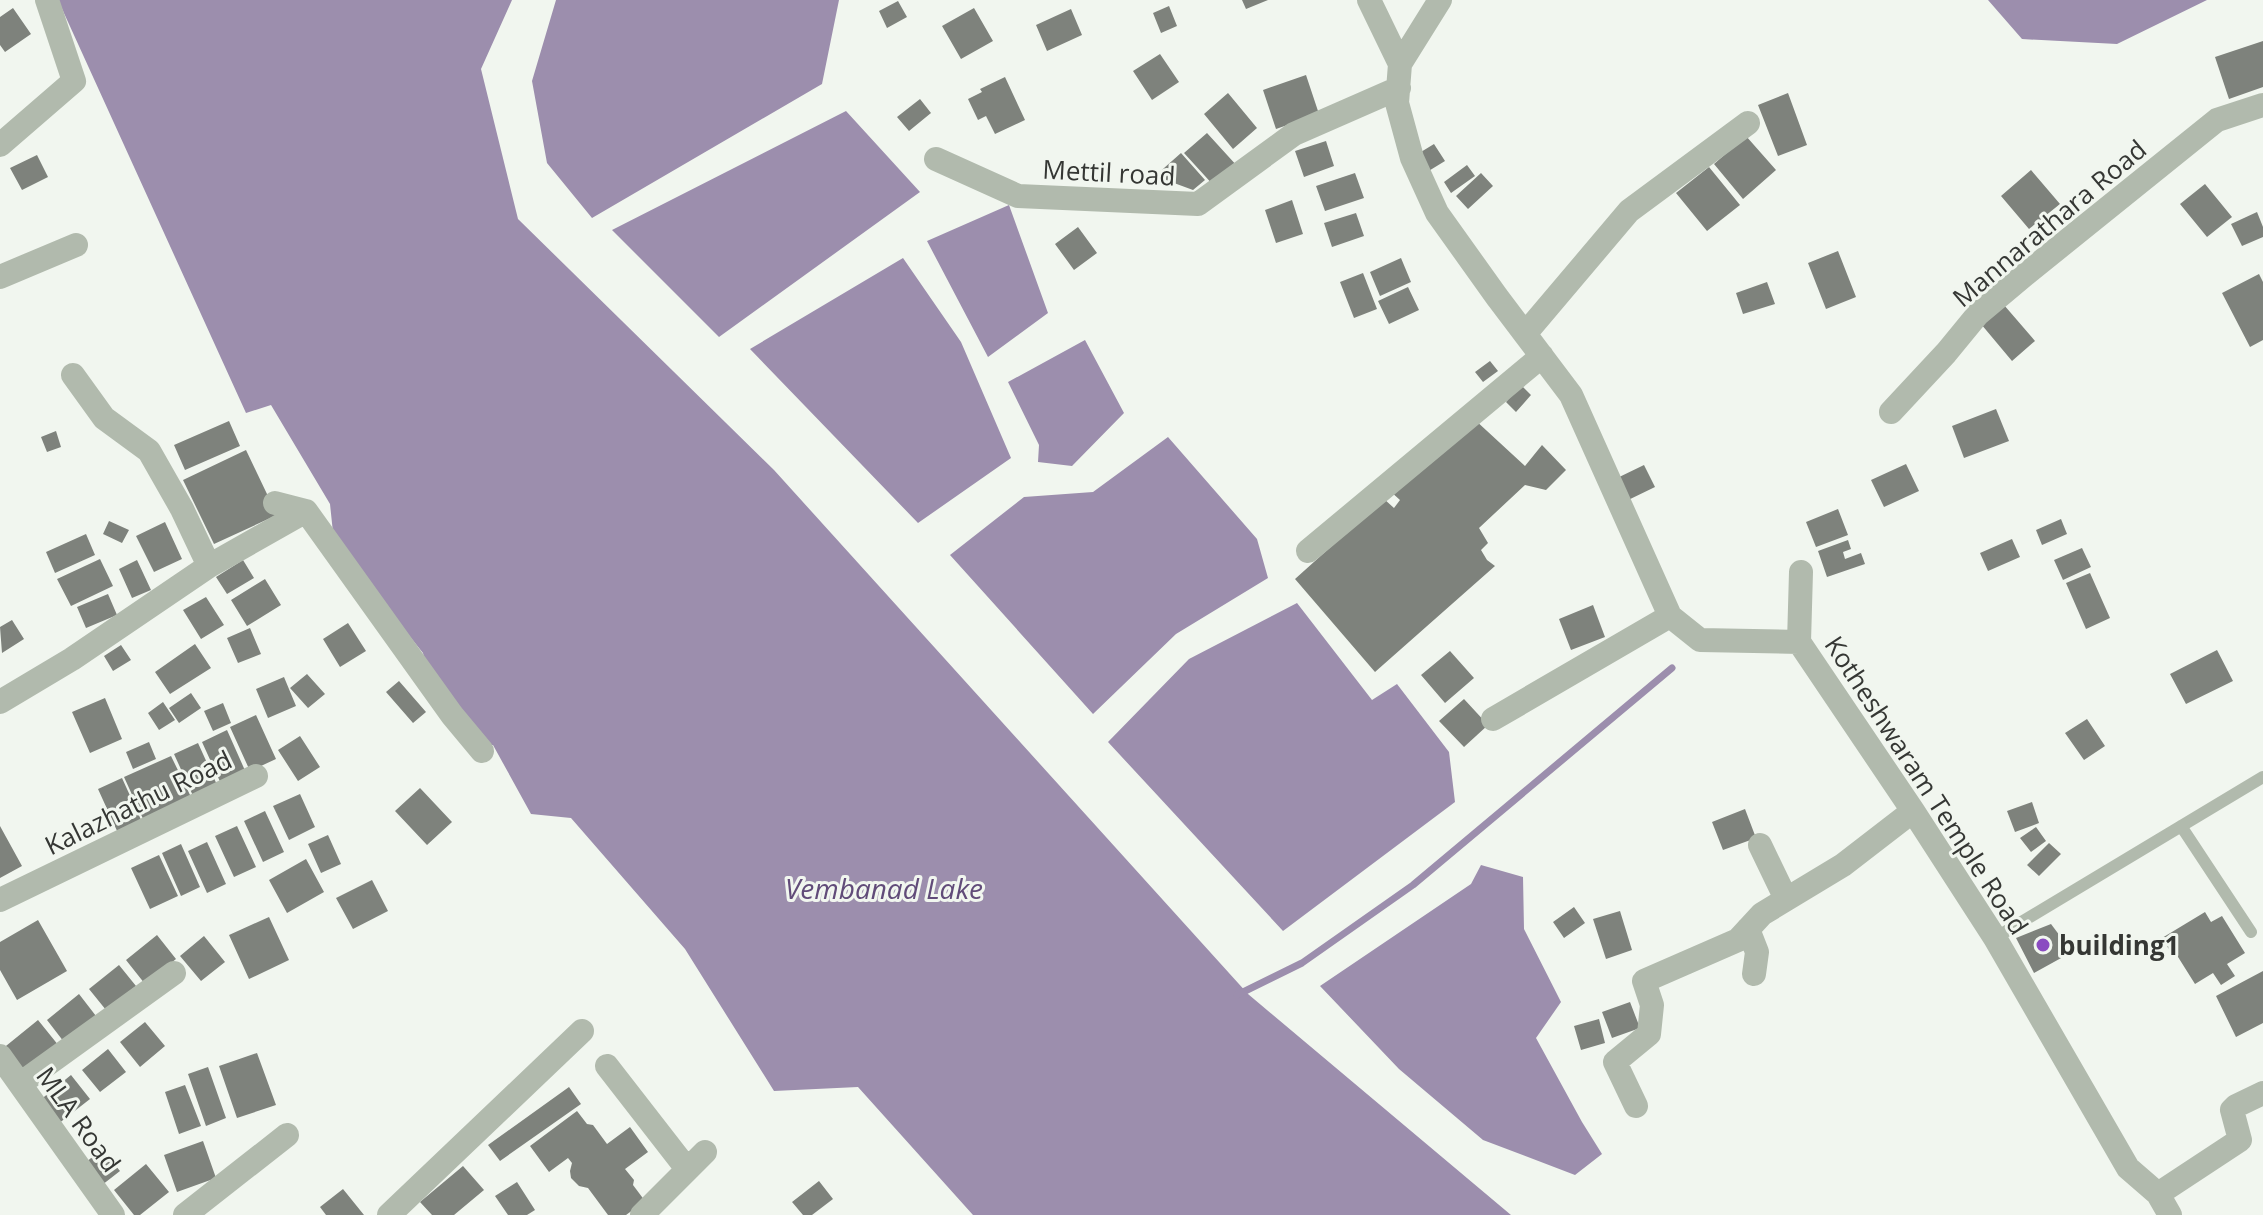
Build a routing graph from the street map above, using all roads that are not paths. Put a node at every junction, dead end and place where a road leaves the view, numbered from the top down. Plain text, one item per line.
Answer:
1 (47, 0) edge
2 (1369, 0) edge
3 (1440, 0) edge
4 (1400, 76) junction
5 (2263, 105) edge
6 (1748, 123) dead end
7 (0, 145) edge
8 (936, 159) dead end
9 (76, 245) dead end
10 (0, 277) edge
11 (1525, 334) junction
12 (1542, 356) junction
13 (73, 375) dead end
14 (1891, 412) dead end
15 (275, 503) dead end
16 (306, 511) junction
17 (1308, 551) dead end
18 (209, 566) junction
19 (1801, 572) dead end
20 (1670, 616) junction
21 (1799, 642) junction
22 (0, 702) edge
23 (1493, 719) dead end
24 (482, 751) dead end
25 (256, 776) dead end
26 (2263, 777) edge
27 (1913, 811) junction
28 (2181, 826) junction
29 (1760, 845) dead end
30 (1786, 899) junction
31 (0, 900) edge
32 (1748, 929) junction
33 (2251, 932) dead end
34 (1995, 938) junction
35 (174, 973) dead end
36 (1754, 974) dead end
37 (582, 1031) dead end
38 (0, 1056) edge
39 (607, 1066) dead end
40 (20, 1084) junction
41 (2263, 1093) edge
42 (1636, 1106) dead end
43 (287, 1135) dead end
44 (2164, 1204) edge
45 (113, 1215) edge
46 (185, 1215) edge
47 (389, 1215) edge
48 (642, 1215) edge

1 - 7 street
2 - 4 street, Kotheshwaram Temple Road
3 - 4 street
4 - 8 street, Mettil road
4 - 11 street, Kotheshwaram Temple Road
5 - 14 street, Mannarathara Road
6 - 11 street
9 - 10 street
11 - 12 street, Kotheshwaram Temple Road
12 - 17 street
12 - 20 street, Kotheshwaram Temple Road
13 - 18 street
15 - 16 street
16 - 18 street
16 - 24 street
18 - 22 street
19 - 21 street
20 - 21 street, Kotheshwaram Temple Road
20 - 23 street
21 - 27 street, Kotheshwaram Temple Road
25 - 31 street, Kalazhathu Road
26 - 28 lane
27 - 30 street
27 - 34 street, Kotheshwaram Temple Road
28 - 33 lane
28 - 34 lane
29 - 30 street
30 - 32 street
32 - 36 street
32 - 42 street
34 - 44 street, Kotheshwaram Temple Road
35 - 40 street
37 - 47 street
38 - 40 street, MLA Road
39 - 48 street
40 - 45 street, MLA Road
41 - 44 street
43 - 46 street

